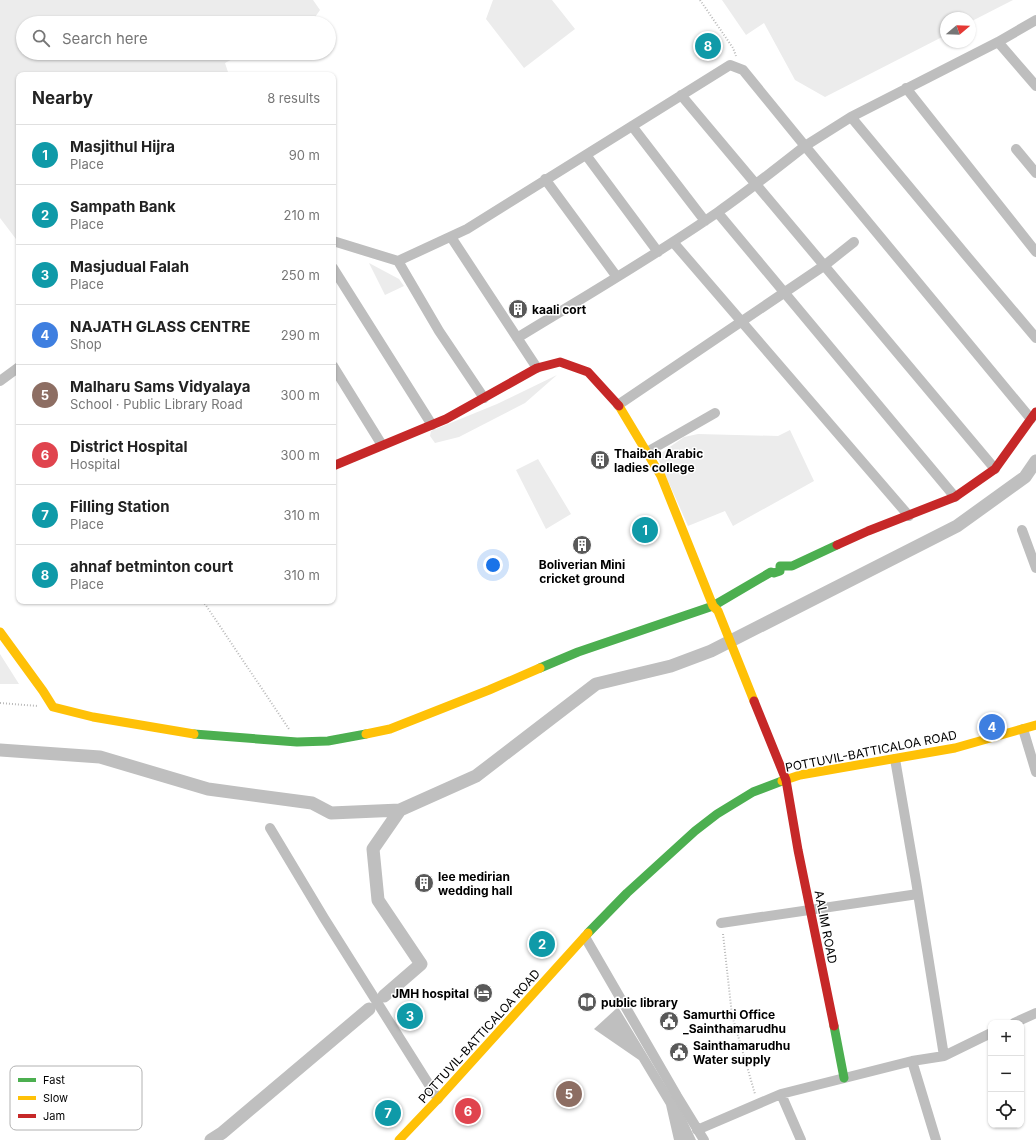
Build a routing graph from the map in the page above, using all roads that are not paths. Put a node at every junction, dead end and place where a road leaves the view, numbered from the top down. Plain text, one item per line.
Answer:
1 (1036, 20) edge
2 (998, 42) junction
3 (1036, 86) edge
4 (906, 88) junction
5 (682, 95) junction
6 (851, 117) junction
7 (632, 126) junction
8 (805, 146) junction
9 (1016, 149) dead end
10 (586, 155) junction
11 (1036, 173) edge
12 (545, 179) junction
13 (757, 184) junction
14 (718, 213) junction
15 (705, 221) junction
16 (451, 237) junction
17 (336, 242) edge
18 (674, 242) junction
19 (854, 242) dead end
20 (658, 252) junction
21 (1036, 252) edge
22 (398, 262) junction
23 (825, 265) junction
24 (336, 273) edge
25 (617, 277) junction
26 (784, 292) junction
27 (742, 320) junction
28 (517, 338) junction
29 (1036, 338) edge
30 (537, 368) junction
31 (16, 369) edge
32 (336, 371) edge
33 (0, 381) edge
34 (484, 398) junction
35 (618, 405) junction
36 (715, 413) dead end
37 (1033, 415) edge
38 (432, 425) junction
39 (382, 445) junction
40 (647, 452) junction
41 (336, 465) edge
42 (996, 469) junction
43 (955, 497) junction
44 (909, 516) junction
45 (1022, 530) dead end
46 (1036, 568) edge
47 (715, 609) junction
48 (0, 632) edge
49 (1036, 725) edge
50 (1024, 728) junction
51 (895, 759) junction
52 (1036, 772) edge
53 (786, 780) junction
54 (270, 828) dead end
55 (918, 894) junction
56 (811, 911) junction
57 (721, 923) road end
58 (585, 937) junction
59 (1036, 1013) edge
60 (1021, 1020) edge
61 (988, 1034) edge
62 (944, 1056) junction
63 (912, 1061) junction
64 (844, 1078) junction
65 (781, 1094) junction
66 (438, 1100) junction
67 (697, 1130) junction
68 (399, 1140) edge
69 (704, 1140) edge
70 (801, 1140) edge
71 (936, 1140) edge

1 - 2 street
2 - 3 street
2 - 4 street
4 - 6 street
4 - 21 street
5 - 7 street
5 - 8 street
5 - 13 street
6 - 8 street
6 - 29 street
7 - 10 street
7 - 15 street
8 - 13 street
8 - 37 street
9 - 11 street
10 - 12 street
10 - 20 street
12 - 16 street
12 - 25 street
13 - 14 street
13 - 23 street
14 - 15 street
14 - 26 street
15 - 18 street
16 - 22 street
16 - 28 street
17 - 22 street
18 - 20 street
18 - 27 street
19 - 23 street
20 - 25 street
22 - 34 street
23 - 26 street
23 - 42 street
24 - 38 street
25 - 28 street
26 - 27 street
26 - 43 street
27 - 35 street
27 - 44 street
28 - 30 street
30 - 34 main road, AALIM ROAD
30 - 35 main road, AALIM ROAD
31 - 33 street
32 - 39 street
34 - 38 main road, AALIM ROAD
35 - 40 main road, AALIM ROAD
36 - 40 street
37 - 42 main road
38 - 39 main road, AALIM ROAD
39 - 41 main road, AALIM ROAD
40 - 47 main road, AALIM ROAD
42 - 43 main road
43 - 44 main road
44 - 47 main road
45 - 46 street
47 - 48 main road
47 - 53 main road, AALIM ROAD
49 - 50 main road, POTTUVIL-BATTICALOA ROAD
50 - 51 main road, POTTUVIL-BATTICALOA ROAD
50 - 52 street
51 - 53 main road, POTTUVIL-BATTICALOA ROAD
51 - 55 street
53 - 56 main road, AALIM ROAD
53 - 58 main road, POTTUVIL-BATTICALOA ROAD
54 - 66 street
55 - 56 street
55 - 62 street
56 - 57 street
56 - 64 main road, AALIM ROAD
58 - 66 main road, POTTUVIL-BATTICALOA ROAD
58 - 67 street
59 - 60 street
61 - 62 street
62 - 63 street
63 - 64 street
63 - 71 street
64 - 65 street
65 - 67 street
65 - 70 street
66 - 68 main road, POTTUVIL-BATTICALOA ROAD
67 - 69 street

